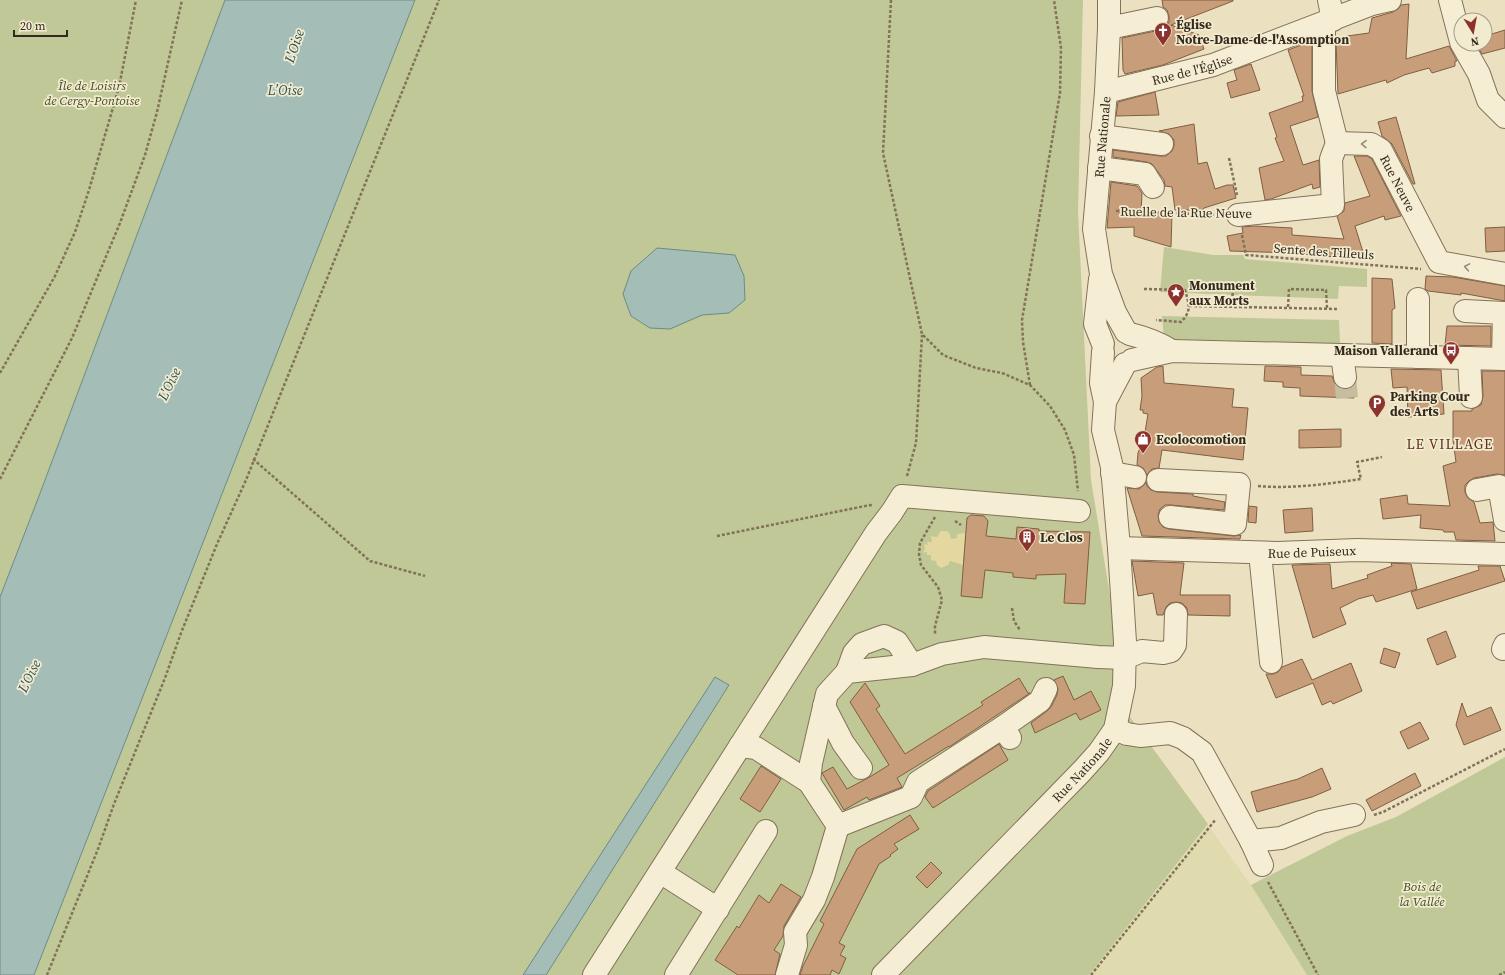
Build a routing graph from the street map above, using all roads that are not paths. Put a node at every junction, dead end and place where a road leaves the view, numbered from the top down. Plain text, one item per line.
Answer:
1 (1109, 0) edge
2 (1390, 0) edge
3 (1450, 0) edge
4 (1453, 12) edge
5 (1329, 14) edge
6 (1156, 18) dead end
7 (1109, 28) junction
8 (1466, 52) edge
9 (1106, 92) junction
10 (1505, 117) edge
11 (1101, 136) junction
12 (1337, 143) junction
13 (1162, 144) dead end
14 (1099, 168) junction
15 (1153, 187) dead end
16 (1240, 215) road end
17 (1100, 274) junction
18 (1505, 274) edge
19 (1418, 299) dead end
20 (1465, 311) dead end
21 (1128, 333) junction
22 (1103, 348) junction
23 (1172, 351) junction
24 (1354, 351) junction
25 (1418, 357) junction
26 (1469, 358) junction
27 (1504, 359) edge
28 (1128, 362) junction
29 (1346, 377) tunnel mouth
30 (1471, 397) dead end
31 (1105, 402) junction
32 (1114, 461) junction
33 (1135, 477) dead end
34 (1158, 480) dead end
35 (1477, 490) dead end
36 (1079, 511) road end
37 (1170, 517) dead end
38 (1505, 520) edge
39 (1235, 524) junction
40 (1505, 534) edge
41 (1119, 548) junction
42 (1252, 552) junction
43 (1505, 555) edge
44 (1176, 614) dead end
45 (1125, 658) junction
46 (1270, 662) dead end
47 (912, 665) junction
48 (847, 672) junction
49 (1046, 689) dead end
50 (824, 706) junction
51 (1115, 729) junction
52 (740, 746) junction
53 (861, 768) dead end
54 (809, 782) junction
55 (1354, 815) road end
56 (838, 826) junction
57 (766, 831) dead end
58 (1251, 841) junction
59 (1262, 864) road end
60 (660, 872) junction
61 (718, 909) junction
62 (594, 975) edge
63 (676, 975) edge
64 (787, 975) edge
65 (882, 975) edge

1 - 7 street, Rue Nationale
2 - 5 street, Rue de l'Église
3 - 4 street
5 - 9 street, Rue de l'Église
5 - 12 street
6 - 7 street
7 - 9 street, Rue Nationale
8 - 10 street
9 - 11 street, Rue Nationale
11 - 13 street
11 - 14 street, Rue Nationale
12 - 16 street, Ruelle de la Rue Neuve
18 -> 12 street, Rue Neuve
14 - 15 street
14 - 17 street, Rue Nationale
17 - 21 street, Rue Nationale
17 - 22 street, Rue Nationale
19 - 25 street
20 - 27 street
21 - 22 street
21 - 23 street
21 - 28 street
22 - 28 street
22 - 31 street, Rue Nationale
23 - 24 street
23 - 28 street
24 - 25 street
24 - 29 street
25 - 26 street
26 - 27 street
26 - 30 street
28 - 31 street, Rue Nationale
31 - 32 street, Rue Nationale
32 - 33 street
32 - 41 street, Rue Nationale
34 - 39 street
35 - 38 street
36 - 52 street
37 - 39 street
39 - 42 street
40 - 43 street
41 - 42 street, Rue de Puiseux
41 - 45 street, Rue Nationale
42 - 43 street, Rue de Puiseux
42 - 46 street
44 - 45 street
45 - 47 street
45 - 51 street, Rue Nationale
47 - 48 street
47 - 48 street
48 - 50 street
49 - 56 street
50 - 53 street
50 - 54 street
51 - 58 street
51 - 65 street, Rue Nationale
52 - 54 street
52 - 60 street
54 - 56 street
55 - 58 street
56 - 64 street
57 - 61 street
58 - 59 street
60 - 61 street
60 - 62 street
61 - 63 street

